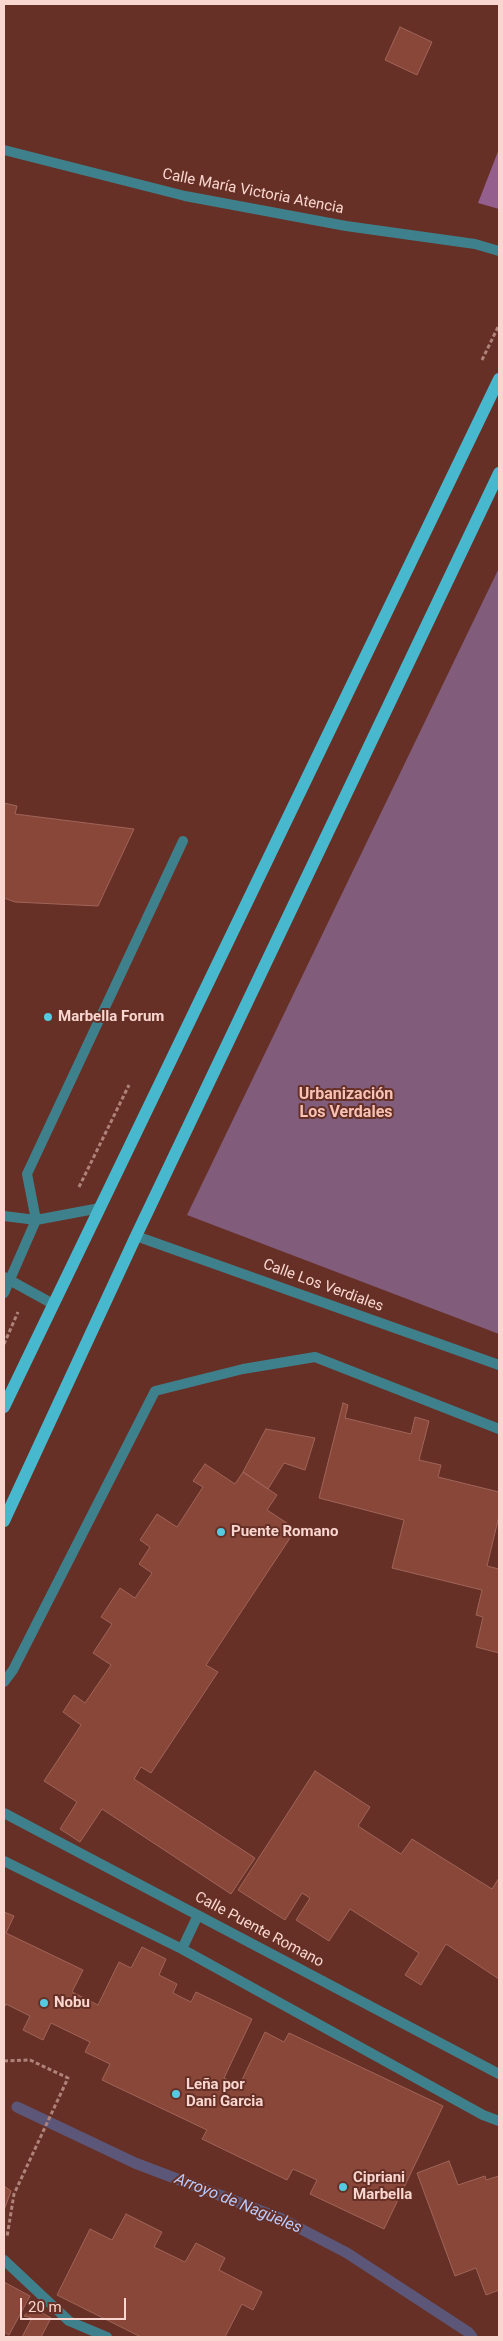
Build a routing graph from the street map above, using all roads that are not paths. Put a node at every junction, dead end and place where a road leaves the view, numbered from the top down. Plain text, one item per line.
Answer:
1 (4, 150) edge
2 (499, 250) edge
3 (499, 379) edge
4 (499, 473) edge
5 (183, 841) dead end
6 (100, 1208) junction
7 (4, 1216) edge
8 (36, 1220) junction
9 (136, 1236) junction
10 (7, 1279) edge
11 (4, 1293) edge
12 (53, 1304) junction
13 (499, 1365) edge
14 (4, 1407) edge
15 (499, 1429) edge
16 (4, 1521) edge
17 (4, 1682) edge
18 (4, 1813) edge
19 (4, 1861) edge
20 (198, 1915) junction
21 (182, 1949) junction
22 (499, 2074) edge
23 (499, 2121) edge
24 (4, 2260) edge
25 (107, 2337) edge

1 - 2 street, Calle María Victoria Atencia
3 - 6 main road
4 - 9 main road
5 - 8 street
6 - 8 street
6 - 12 main road
7 - 8 street
8 - 10 street
9 - 13 street, Calle Los Verdiales
9 - 16 main road
10 - 11 street
10 - 12 street
12 - 14 main road
15 - 17 street
18 - 20 street, Calle Puente Romano
19 - 21 street
20 - 21 street
20 - 22 street, Calle Puente Romano
21 - 23 street
24 - 25 street

